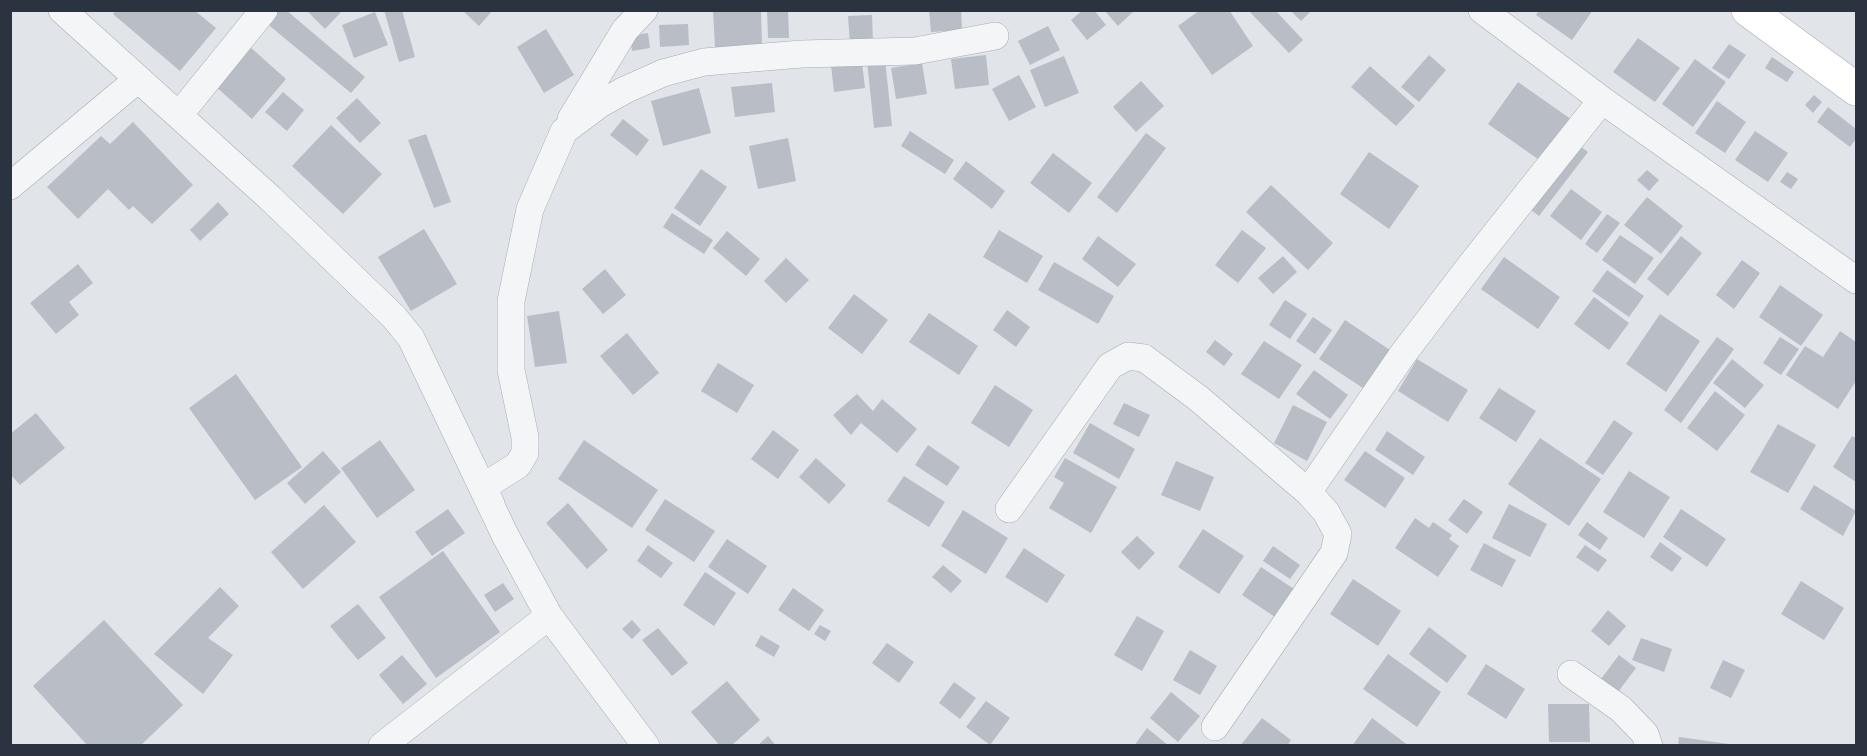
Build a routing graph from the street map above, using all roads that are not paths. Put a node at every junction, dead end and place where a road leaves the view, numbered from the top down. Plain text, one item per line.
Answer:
1 (62, 10) edge
2 (264, 10) edge
3 (644, 10) edge
4 (1482, 10) edge
5 (1748, 10) edge
6 (995, 36) dead end
7 (138, 79) junction
8 (1857, 89) edge
9 (1602, 100) junction
10 (179, 114) junction
11 (564, 131) junction
12 (10, 186) edge
13 (1857, 280) edge
14 (1308, 492) junction
15 (1009, 509) dead end
16 (505, 535) junction
17 (549, 616) junction
18 (1571, 674) dead end
19 (1215, 727) dead end
20 (382, 746) edge
21 (646, 746) edge
22 (1649, 746) edge

1 - 7 street
2 - 10 street
3 - 11 street
4 - 9 street
5 - 8 main road
6 - 11 street
7 - 10 street
7 - 12 street
9 - 13 street
9 - 14 street
10 - 16 street
11 - 16 street
14 - 15 street
14 - 19 street
16 - 17 street
17 - 20 street
17 - 21 street
18 - 22 street

